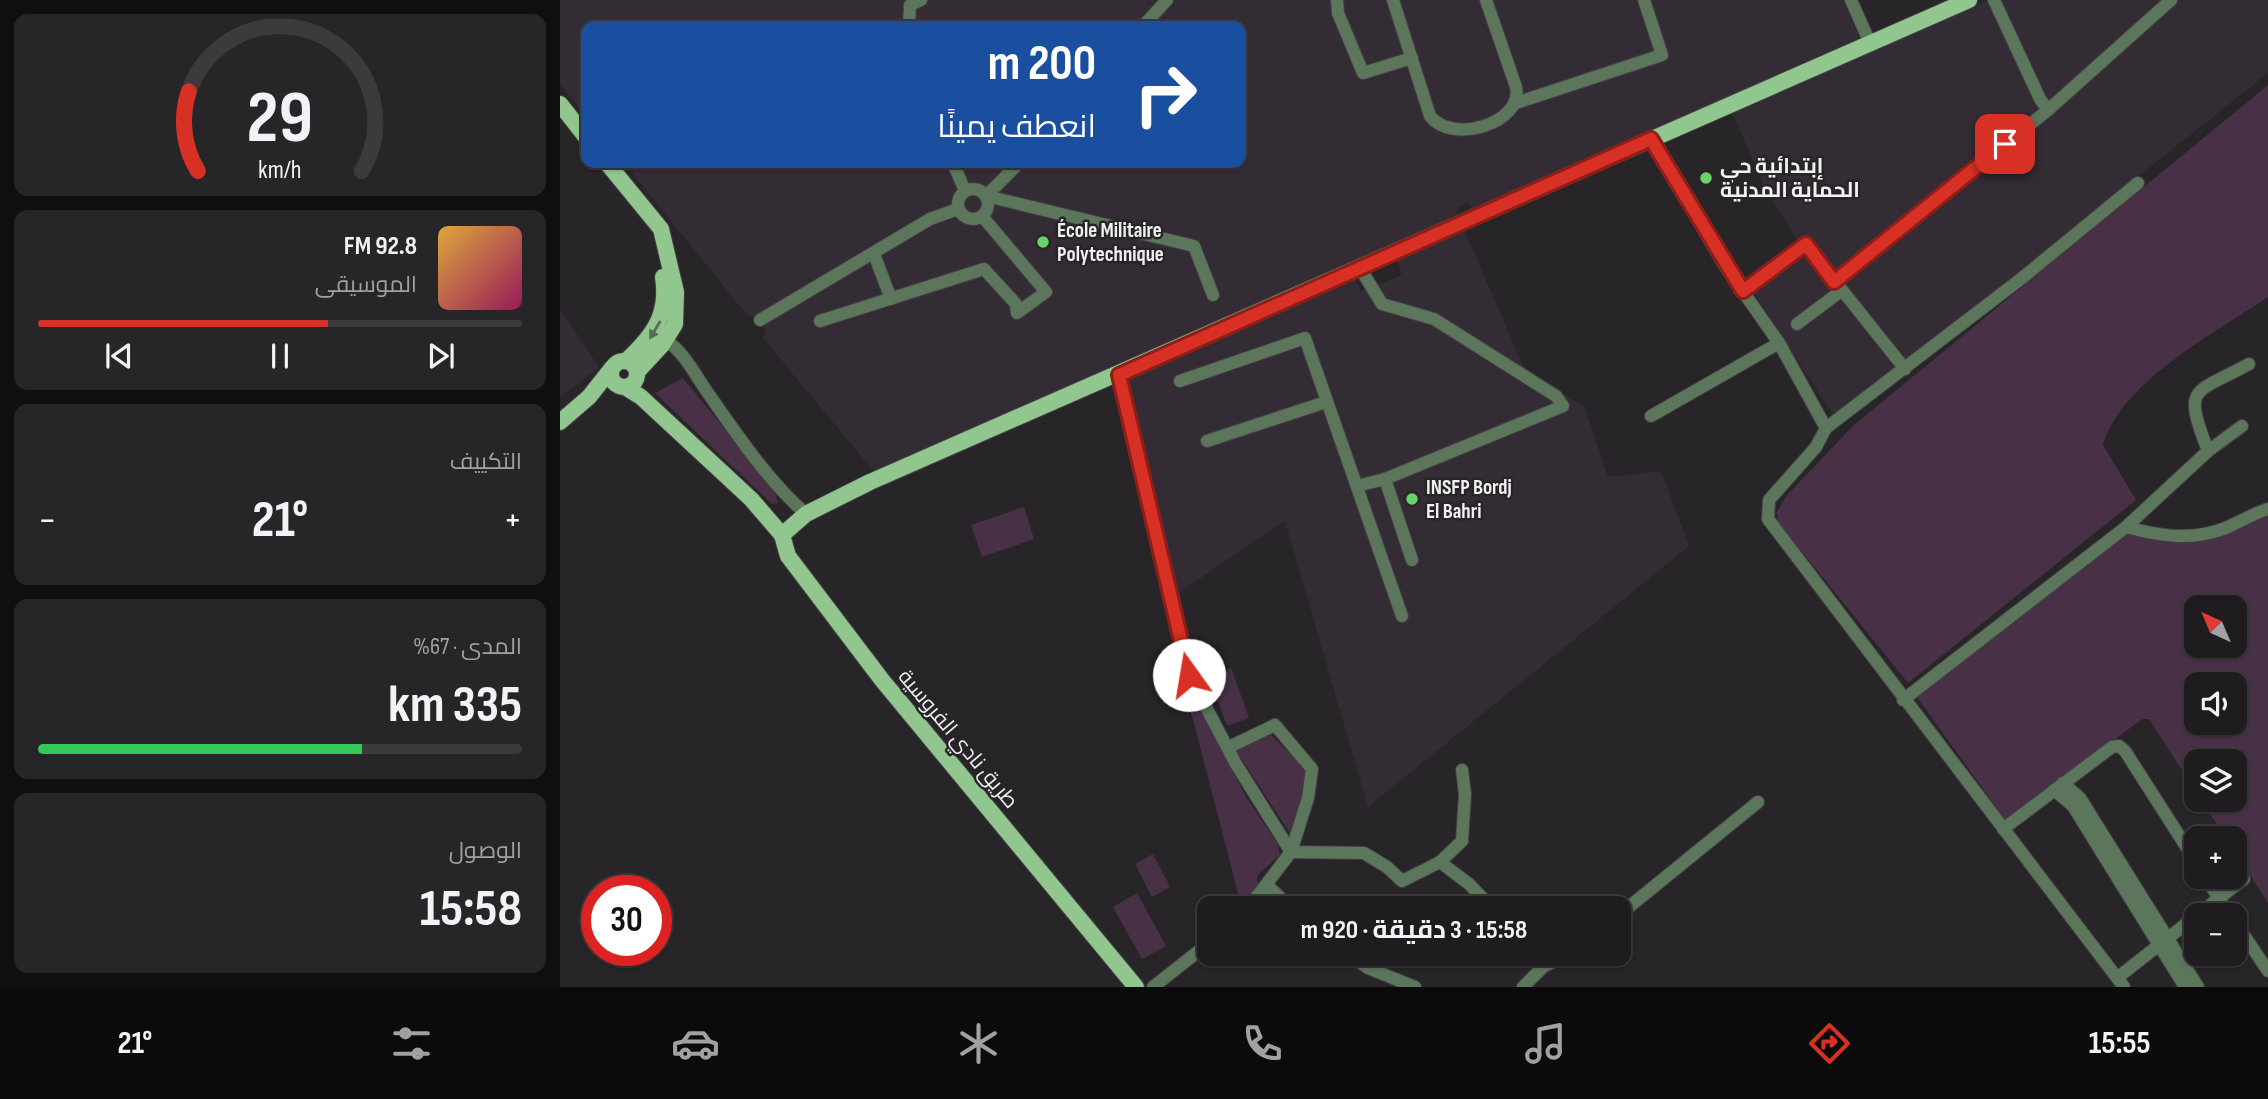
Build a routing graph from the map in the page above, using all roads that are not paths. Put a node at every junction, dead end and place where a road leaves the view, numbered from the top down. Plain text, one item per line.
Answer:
1 (1167, 0) edge
2 (1337, 0) edge
3 (1393, 0) edge
4 (1486, 0) edge
5 (1644, 0) edge
6 (1851, 0) edge
7 (1969, 0) edge
8 (1994, 0) edge
9 (2171, 0) edge
10 (913, 2) edge
11 (910, 21) edge
12 (1148, 21) edge
13 (1870, 43) junction
14 (1412, 58) junction
15 (1516, 103) junction
16 (560, 104) edge
17 (2048, 110) junction
18 (581, 131) edge
19 (1651, 139) junction
20 (611, 168) edge
21 (955, 168) edge
22 (1014, 168) edge
23 (2138, 183) dead end
24 (965, 191) junction
25 (986, 196) junction
26 (635, 197) junction
27 (958, 209) junction
28 (982, 216) junction
29 (874, 254) junction
30 (1360, 268) junction
31 (1837, 286) junction
32 (1743, 291) junction
33 (1213, 295) dead end
34 (891, 299) junction
35 (760, 320) dead end
36 (820, 321) dead end
37 (1797, 324) dead end
38 (666, 340) junction
39 (1779, 343) junction
40 (2249, 364) dead end
41 (1905, 369) junction
42 (1119, 375) junction
43 (626, 376) junction
44 (1180, 381) dead end
45 (1326, 402) junction
46 (1651, 416) dead end
47 (560, 422) edge
48 (2242, 426) dead end
49 (1826, 428) junction
50 (1207, 441) dead end
51 (2208, 451) junction
52 (1385, 479) junction
53 (1357, 486) junction
54 (2268, 509) edge
55 (806, 514) junction
56 (2126, 527) junction
57 (782, 535) junction
58 (1412, 560) dead end
59 (1402, 617) dead end
60 (1903, 700) junction
61 (1229, 747) junction
62 (1462, 771) dead end
63 (2058, 787) junction
64 (1758, 802) dead end
65 (2003, 829) junction
66 (2184, 843) edge
67 (1291, 852) junction
68 (1440, 862) junction
69 (1267, 885) junction
70 (2213, 889) edge
71 (2231, 889) edge
72 (1258, 896) edge
73 (1278, 896) edge
74 (1480, 896) edge
75 (2219, 898) junction
76 (2213, 903) edge
77 (2223, 903) edge
78 (1631, 905) edge
79 (2184, 926) edge
80 (2247, 940) edge
81 (2162, 942) junction
82 (1197, 952) edge
83 (1365, 966) edge
84 (1544, 966) edge
85 (2268, 971) edge
86 (2120, 983) edge
87 (1136, 987) edge
88 (1153, 987) edge
89 (1415, 987) edge
90 (1523, 987) edge
91 (2185, 987) edge
92 (2197, 987) edge

1 - 12 street
2 - 14 street
3 - 14 street
4 - 15 street
5 - 15 street
6 - 13 street
7 - 13 main road
8 - 17 street
9 - 17 street
10 - 11 street
13 - 19 main road
14 - 15 street
16 - 18 main road
17 - 31 street
19 - 30 main road
19 - 32 street
20 - 26 main road
21 - 24 street
22 - 25 street
23 - 41 street
24 - 25 street
24 - 27 street
25 - 28 street
25 - 33 street
26 - 38 main road
26 -> 43 main road
27 - 28 street
27 - 29 street
28 - 34 street
29 - 34 street
29 - 35 street
30 - 42 main road
30 - 52 street
31 - 32 street
31 - 37 street
31 - 41 street
32 - 39 street
34 - 36 street
38 - 43 main road
38 - 55 street
39 - 46 street
39 - 49 street
40 - 51 street
41 - 49 street
42 - 55 main road
42 - 61 street
43 - 47 main road
43 - 57 main road, طريق نادي الفروسية
44 - 45 street
45 - 50 street
45 - 53 street
48 - 51 street
49 - 60 street
51 - 56 street
52 - 53 street
52 - 58 street
53 - 59 street
54 - 56 street
55 - 57 main road
56 - 60 street
57 - 87 main road, طريق نادي الفروسية
60 - 65 street
61 - 67 street
61 - 67 street
62 - 68 street
63 - 65 street
63 - 66 street
63 - 81 street
64 - 78 street
65 - 86 street
67 - 68 street
67 - 69 street
68 - 74 street
69 - 72 street
69 - 73 street
70 - 75 street
71 - 75 street
75 - 76 street
75 - 77 street
79 - 81 street
80 - 85 street
81 - 86 street
81 - 91 street
81 - 92 street
82 - 88 street
83 - 89 street
84 - 90 street

